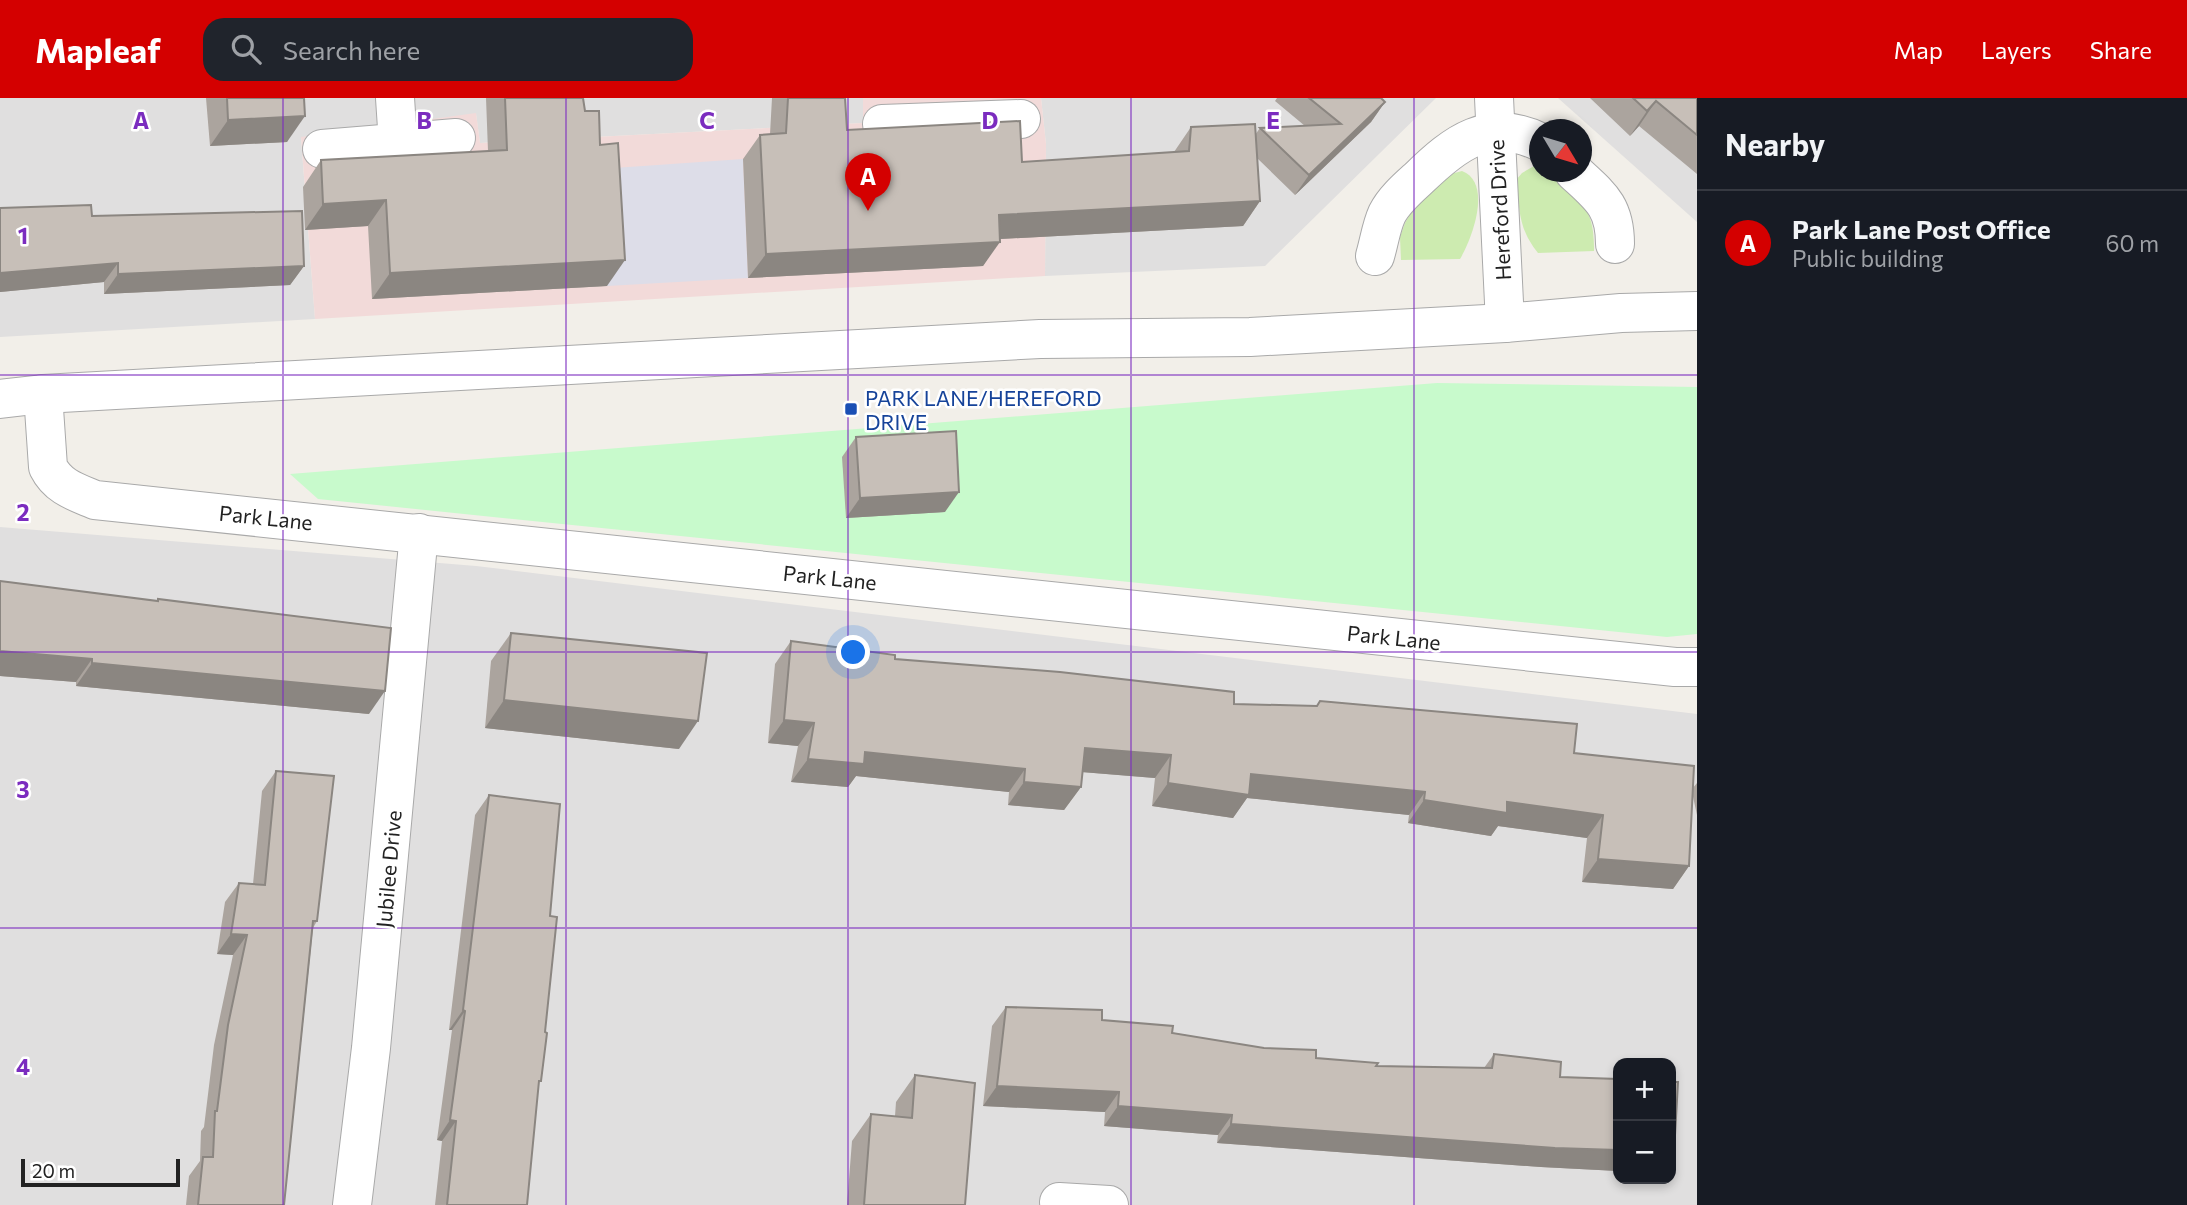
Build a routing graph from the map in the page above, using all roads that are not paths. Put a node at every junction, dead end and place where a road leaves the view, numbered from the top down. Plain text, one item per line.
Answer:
1 (395, 98) edge
2 (940, 110) edge
3 (1495, 116) edge
4 (1021, 120) edge
5 (882, 124) dead end
6 (1529, 137) edge
7 (456, 138) dead end
8 (398, 143) junction
9 (322, 149) dead end
10 (1584, 182) edge
11 (1615, 244) dead end
12 (1375, 256) dead end
13 (1697, 311) edge
14 (1505, 323) junction
15 (43, 394) junction
16 (0, 399) edge
17 (419, 533) junction
18 (1697, 667) edge
19 (1059, 1202) dead end
20 (352, 1205) edge
21 (1109, 1205) edge

1 - 8 street
2 - 4 street
2 - 5 street
3 - 6 street
3 - 12 street
3 - 14 street, Hereford Drive
7 - 8 street
8 - 9 street
10 - 11 street
13 - 14 street
14 - 15 street
15 - 16 street
15 - 17 street, Park Lane
17 - 18 street, Park Lane
17 - 20 street, Jubilee Drive
19 - 21 street

